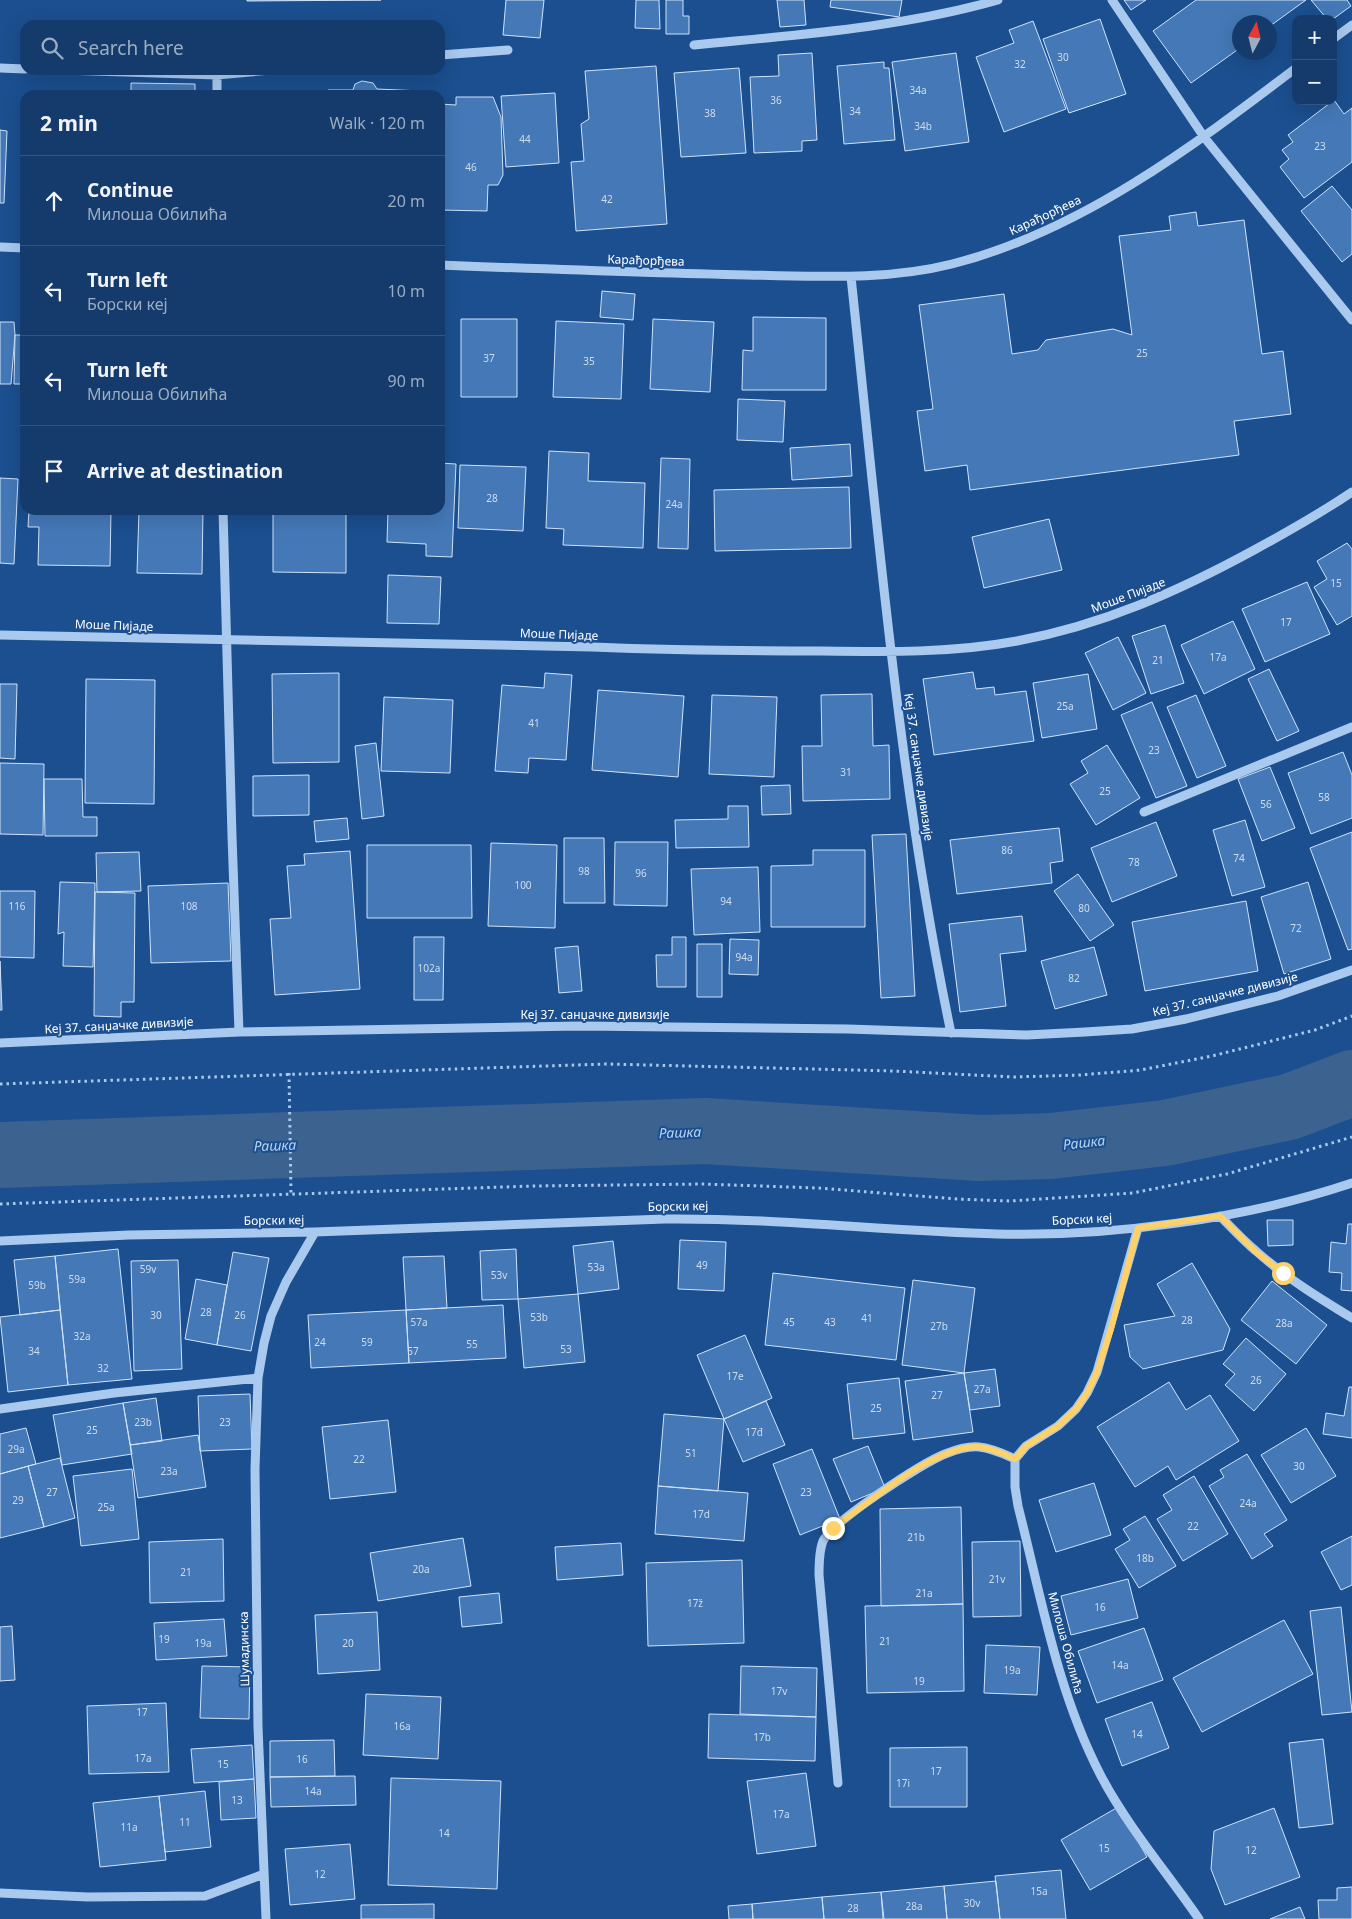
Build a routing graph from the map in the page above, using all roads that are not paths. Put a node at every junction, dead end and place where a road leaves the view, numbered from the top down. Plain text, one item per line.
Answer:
1 (998, 0) edge
2 (1112, 0) edge
3 (1352, 25) edge
4 (1337, 36) edge
5 (694, 45) dead end
6 (508, 50) dead end
7 (445, 55) edge
8 (0, 68) edge
9 (20, 69) edge
10 (1292, 71) edge
11 (217, 75) edge
12 (217, 90) edge
13 (1204, 137) junction
14 (0, 247) edge
15 (20, 248) edge
16 (445, 265) edge
17 (851, 277) junction
18 (1352, 320) edge
19 (1352, 492) edge
20 (222, 515) edge
21 (0, 634) edge
22 (227, 641) junction
23 (891, 652) junction
24 (1352, 727) edge
25 (1144, 812) dead end
26 (1352, 970) edge
27 (239, 1032) junction
28 (951, 1034) junction
29 (0, 1042) edge
30 (1352, 1183) edge
31 (1220, 1216) junction
32 (1138, 1228) junction
33 (316, 1232) junction
34 (0, 1241) edge
35 (1352, 1318) edge
36 (258, 1378) junction
37 (0, 1409) edge
38 (1015, 1459) junction
39 (838, 1783) dead end
40 (264, 1874) junction
41 (0, 1893) edge
42 (266, 1919) edge
43 (1198, 1919) edge

1 - 5 street
2 - 13 street
3 - 4 street
6 - 7 street
8 - 9 street
10 - 13 street, Карађорђева
11 - 12 street
13 - 17 street, Карађорђева
13 - 18 street
14 - 15 street
16 - 17 street, Карађорђева
17 - 23 street
19 - 23 street, Моше Пијаде
20 - 22 street
21 - 22 street, Моше Пијаде
22 - 23 street, Моше Пијаде
22 - 27 street
23 - 28 street, Кеј 37. санџачке дивизије
24 - 25 street
26 - 28 street, Кеј 37. санџачке дивизије
27 - 28 street, Кеј 37. санџачке дивизије
27 - 29 street, Кеј 37. санџачке дивизије
30 - 31 street, Борски кеј
31 - 32 street, Борски кеј
31 - 35 street
32 - 33 street, Борски кеј
32 - 38 street
33 - 34 street, Борски кеј
33 - 36 street, Шумадинска
36 - 37 street
36 - 40 street, Шумадинска
38 - 39 street
38 - 43 street, Милоша Обилића
40 - 41 street
40 - 42 street, Шумадинска

